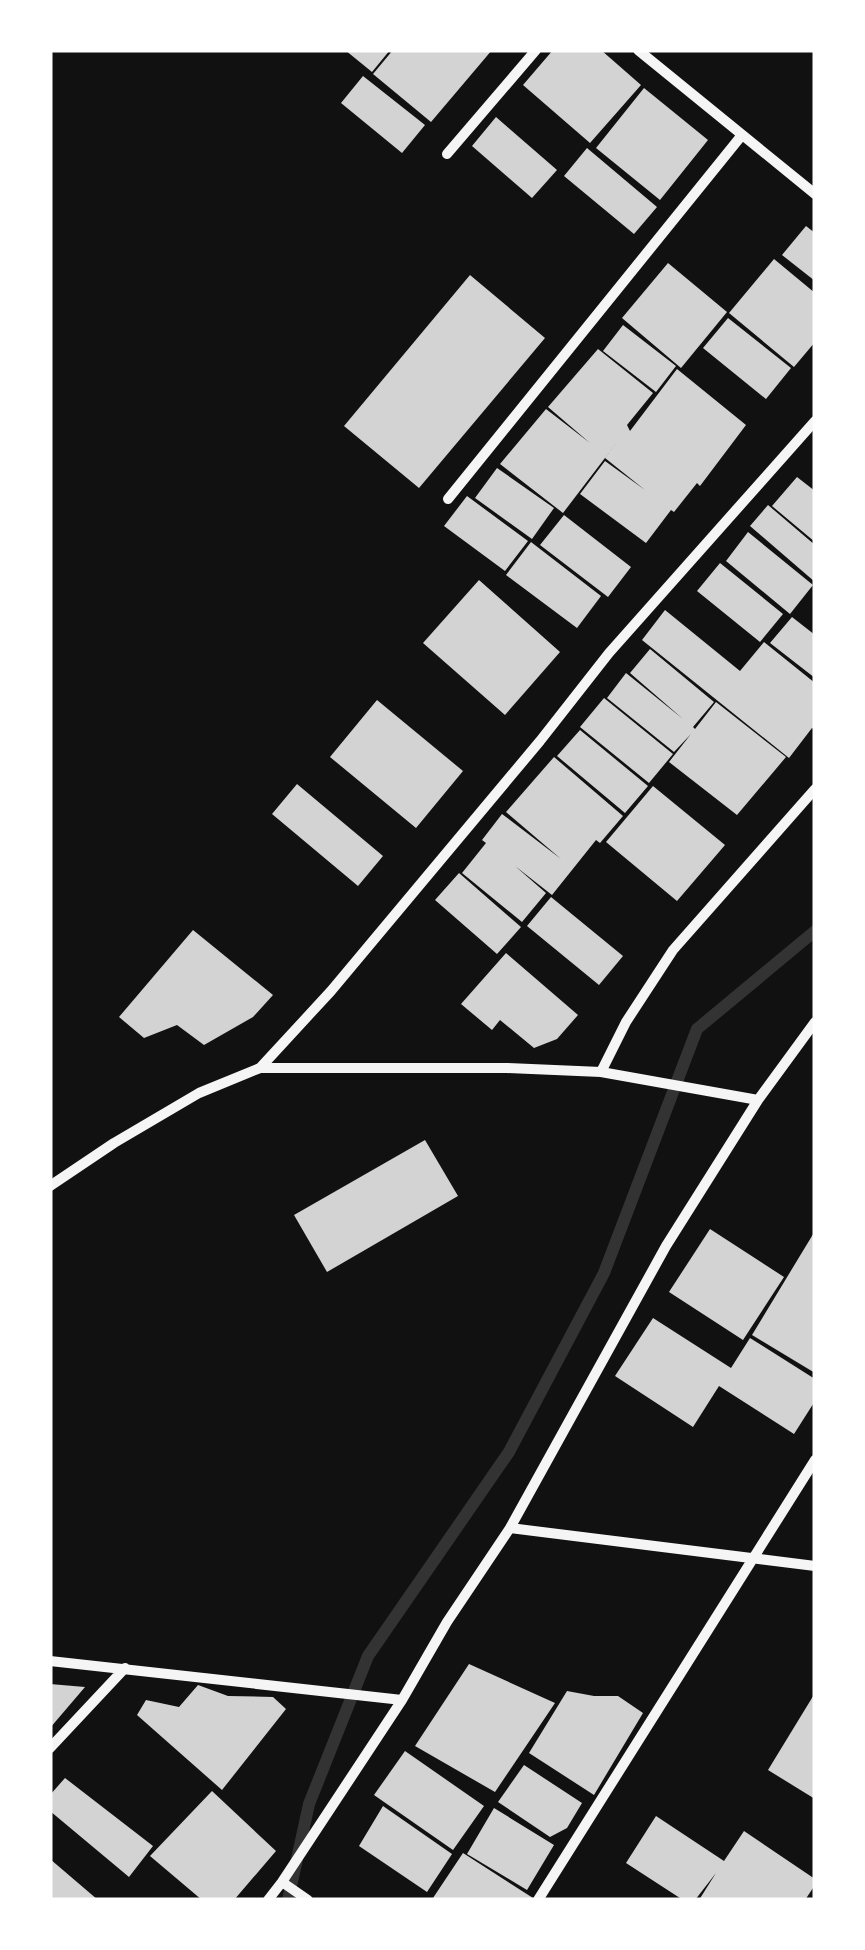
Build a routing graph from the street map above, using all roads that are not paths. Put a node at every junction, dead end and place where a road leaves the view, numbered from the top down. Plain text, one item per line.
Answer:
1 (536, 50) edge
2 (638, 50) edge
3 (742, 135) junction
4 (447, 154) dead end
5 (815, 194) edge
6 (815, 422) edge
7 (448, 499) dead end
8 (815, 789) edge
9 (815, 1022) edge
10 (260, 1068) junction
11 (601, 1072) junction
12 (758, 1100) junction
13 (50, 1186) edge
14 (815, 1460) edge
15 (510, 1528) junction
16 (754, 1556) junction
17 (815, 1566) edge
18 (50, 1661) edge
19 (125, 1668) junction
20 (402, 1700) junction
21 (50, 1748) edge
22 (282, 1882) junction
23 (268, 1900) edge
24 (308, 1900) edge
25 (538, 1900) edge

1 - 4 street
2 - 3 street
3 - 5 street
3 - 7 street
6 - 10 street
8 - 11 street
9 - 12 street
10 - 11 street
10 - 13 street
11 - 12 street
12 - 15 street
14 - 16 street
15 - 16 street
15 - 20 street
16 - 17 street
16 - 25 street
18 - 19 street
19 - 20 street
19 - 21 street
20 - 22 street
22 - 23 street
22 - 24 street

